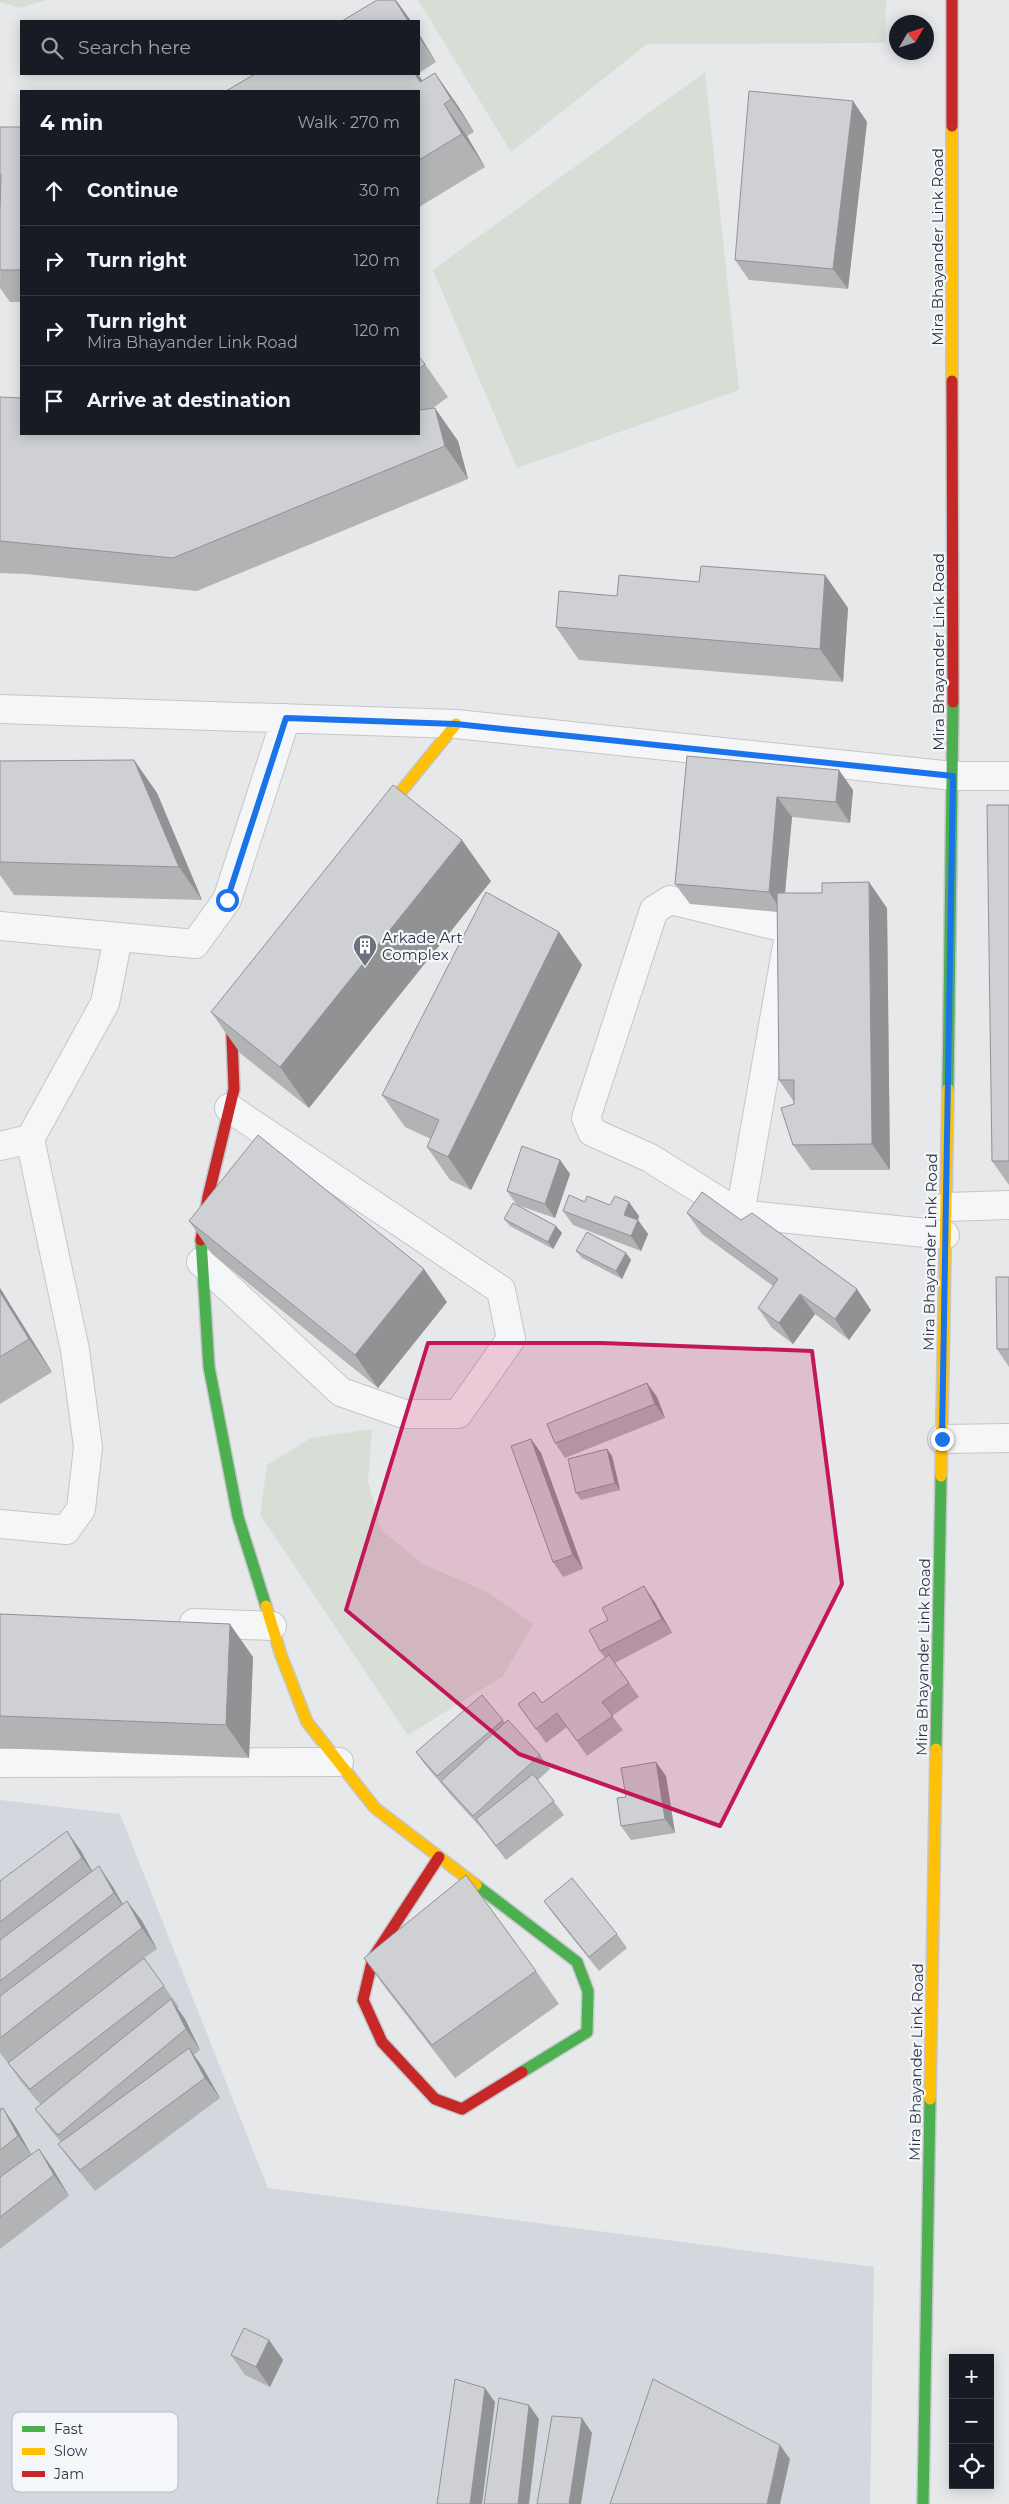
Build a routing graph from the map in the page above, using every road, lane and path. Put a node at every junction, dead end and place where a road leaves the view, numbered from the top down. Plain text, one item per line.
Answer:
1 (952, 0) edge
2 (0, 708) edge
3 (286, 718) junction
4 (456, 724) junction
5 (953, 776) junction
6 (1009, 776) edge
7 (373, 826) edge
8 (0, 926) edge
9 (118, 938) junction
10 (242, 996) edge
11 (229, 1108) junction
12 (30, 1138) junction
13 (0, 1146) edge
14 (1009, 1205) edge
15 (946, 1207) junction
16 (740, 1214) junction
17 (945, 1235) junction
18 (201, 1262) junction
19 (1009, 1438) edge
20 (942, 1439) junction
21 (0, 1524) edge
22 (165, 1622) edge
23 (272, 1626) junction
24 (0, 1762) edge
25 (339, 1762) junction
26 (439, 1856) junction
27 (923, 2504) edge

1 - 5 street, Mira Bhayander Link Road
2 - 3 street
3 - 4 street
3 - 9 street
4 - 5 street
4 - 7 street
5 - 6 street
5 - 15 street, Mira Bhayander Link Road
8 - 9 street
9 - 12 street
10 - 11 street
11 - 18 street
11 - 18 street
12 - 13 street
12 - 21 street
14 - 15 street
15 - 17 street, Mira Bhayander Link Road
16 - 16 street
16 - 17 street
17 - 20 street, Mira Bhayander Link Road
18 - 23 street
19 - 20 street
20 - 27 street, Mira Bhayander Link Road
22 - 23 street
23 - 25 street
24 - 25 street
25 - 26 street
26 - 26 street

